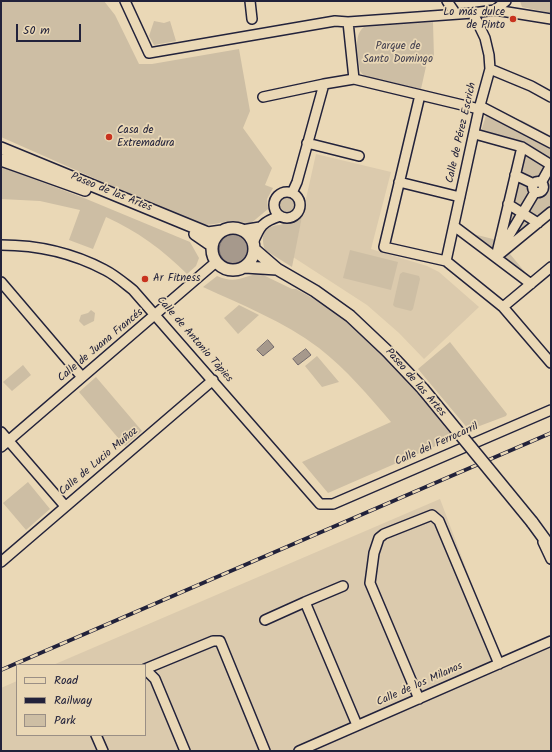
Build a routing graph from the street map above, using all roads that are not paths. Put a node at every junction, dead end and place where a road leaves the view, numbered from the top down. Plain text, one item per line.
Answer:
1 (124, 1) edge
2 (250, 1) edge
3 (447, 1) edge
4 (506, 1) edge
5 (496, 10) junction
6 (473, 13) junction
7 (456, 14) junction
8 (252, 19) dead end
9 (551, 19) edge
10 (348, 22) junction
11 (490, 69) junction
12 (354, 79) junction
13 (324, 84) junction
14 (420, 95) junction
15 (263, 97) dead end
16 (551, 97) edge
17 (479, 108) junction
18 (474, 134) junction
19 (308, 143) junction
20 (551, 143) edge
21 (522, 147) junction
22 (1, 148) edge
23 (359, 156) dead end
24 (1, 160) edge
25 (515, 175) junction
26 (400, 182) junction
27 (538, 187) junction
28 (292, 192) junction
29 (551, 195) edge
30 (460, 197) junction
31 (508, 204) junction
32 (522, 212) junction
33 (551, 212) edge
34 (277, 213) junction
35 (538, 222) junction
36 (454, 226) junction
37 (260, 227) junction
38 (242, 230) junction
39 (222, 231) junction
40 (211, 245) junction
41 (1, 246) edge
42 (254, 247) junction
43 (496, 257) junction
44 (446, 261) junction
45 (216, 262) junction
46 (245, 267) junction
47 (551, 267) edge
48 (277, 270) junction
49 (1, 282) edge
50 (531, 284) junction
51 (503, 307) junction
52 (156, 314) junction
53 (551, 363) edge
54 (82, 377) junction
55 (213, 380) junction
56 (551, 410) edge
57 (1, 432) edge
58 (9, 441) junction
59 (1, 447) edge
60 (333, 504) joint
61 (65, 506) junction
62 (535, 526) junction
63 (551, 548) edge
64 (551, 559) edge
65 (1, 562) edge
66 (343, 586) dead end
67 (305, 602) junction
68 (264, 620) dead end
69 (551, 641) edge
70 (499, 664) junction
71 (146, 669) edge
72 (146, 670) edge
73 (419, 699) junction
74 (358, 725) junction
75 (96, 736) edge
76 (264, 749) edge
77 (103, 751) edge
78 (185, 751) edge
79 (299, 751) edge

1 - 10 street
2 - 8 street
3 - 7 street
4 - 5 street
5 - 6 street
5 - 9 street
6 - 7 street
6 - 11 street, Calle de Pérez Escrich
7 - 10 street
10 - 12 street
11 - 16 street
11 - 17 street, Calle de Pérez Escrich
12 - 13 street
12 - 14 street
13 - 15 street
13 - 19 street
14 - 17 street
14 - 26 street
17 - 18 street, Calle de Pérez Escrich
17 - 20 street
18 - 21 street
18 - 30 street, Calle de Pérez Escrich
19 - 23 street
19 - 28 street
21 - 25 street
21 - 27 street
22 - 39 main road, Paseo de las Artes
24 - 40 main road, Paseo de las Artes
25 - 27 street
25 - 31 street
26 - 30 street
26 - 44 street
27 - 29 street
27 - 32 street
28 - 34 street
28 - 34 street
30 - 36 street, Calle de Pérez Escrich
31 - 32 street
31 - 43 street
32 - 35 street
32 - 43 street
33 - 35 street
34 - 37 street
35 - 43 street
36 - 43 street
36 - 44 street, Calle de Pérez Escrich
37 - 38 street
37 - 42 street
38 - 39 main road
38 - 42 main road
39 - 40 main road
40 - 45 main road
41 - 52 street, Calle de Antonio Tàpies
42 - 46 main road
42 - 48 main road, Paseo de las Artes
43 - 50 street
44 - 51 street
45 - 46 main road
45 - 52 street, Calle de Juana Francés
46 - 48 main road, Paseo de las Artes
47 - 50 street
48 - 62 main road, Paseo de las Artes, bridge
49 - 54 street
50 - 51 street
51 - 53 street
52 - 54 street, Calle de Juana Francés
52 - 55 street, Calle de Antonio Tàpies
54 - 58 street, Calle de Juana Francés
55 - 60 street, Calle de Antonio Tàpies
55 - 61 street, Calle de Lucio Muñoz
56 - 60 street, Calle del Ferrocarril
57 - 58 street
58 - 59 street, Calle de Juana Francés
58 - 61 street
61 - 65 street, Calle de Lucio Muñoz
62 - 63 main road, Paseo de las Artes
62 - 64 street
66 - 67 street
67 - 68 street
67 - 74 street
69 - 70 street, Calle de los Milanos
70 - 73 street, Calle de los Milanos
70 - 73 street
71 - 76 street
72 - 78 street
73 - 74 street, Calle de los Milanos
74 - 79 street, Calle de los Milanos
75 - 77 street

